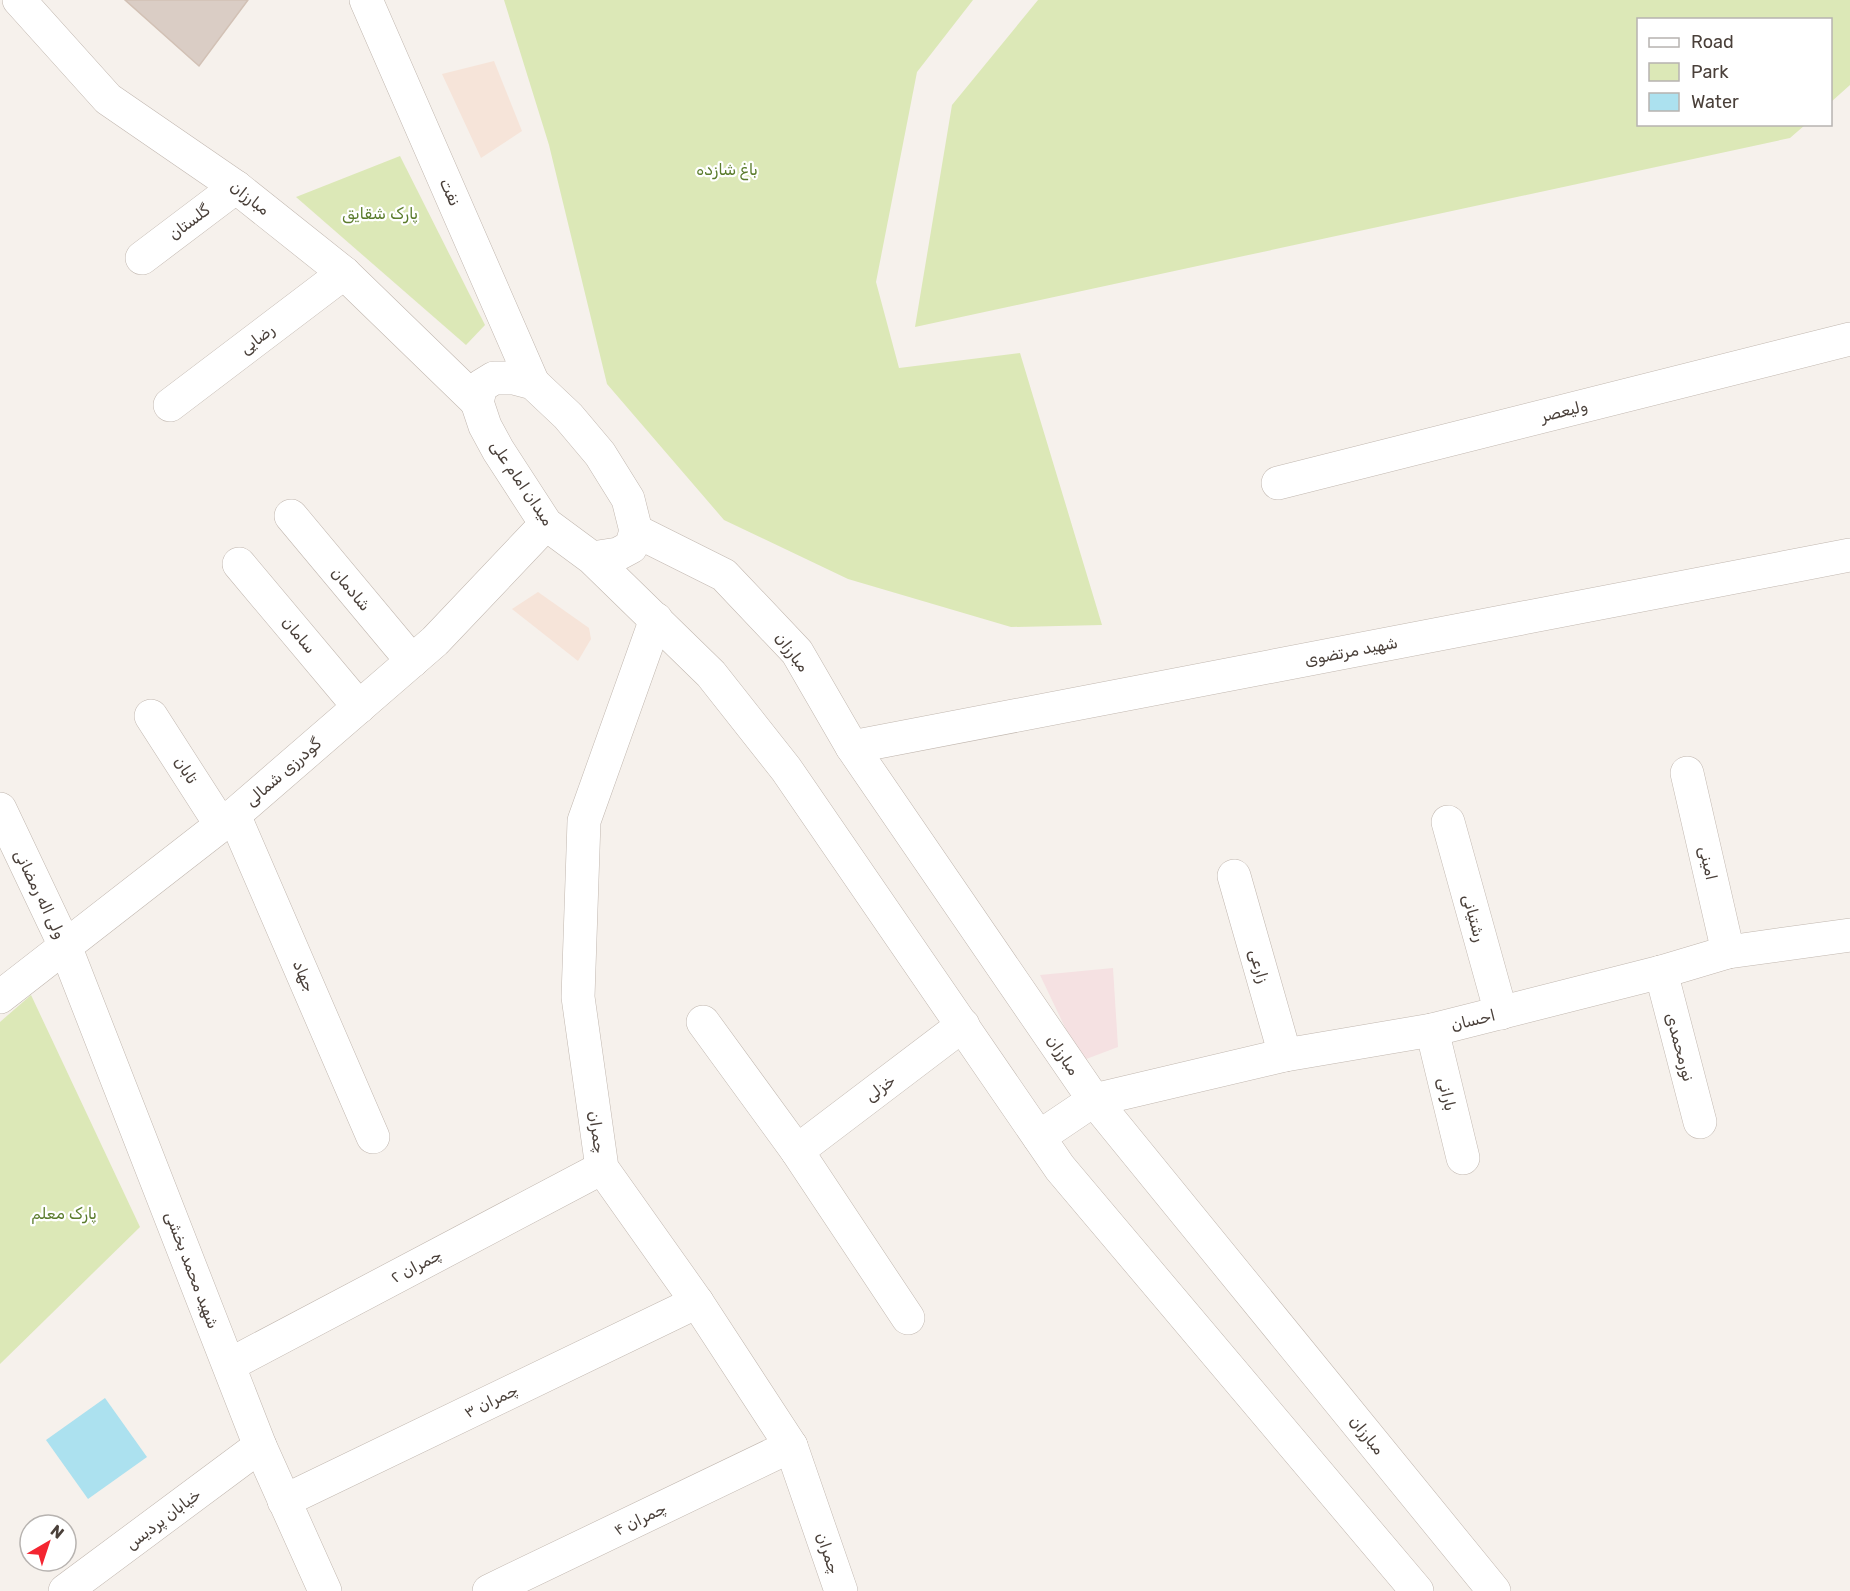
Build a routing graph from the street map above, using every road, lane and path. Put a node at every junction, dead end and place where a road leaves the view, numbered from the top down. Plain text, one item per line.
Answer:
1 (19, 0) edge
2 (366, 0) edge
3 (236, 187) junction
4 (142, 258) dead end
5 (344, 273) junction
6 (1850, 339) edge
7 (533, 383) junction
8 (477, 402) junction
9 (170, 405) dead end
10 (1278, 483) dead end
11 (291, 516) dead end
12 (546, 524) junction
13 (636, 531) junction
14 (1850, 555) edge
15 (592, 558) junction
16 (239, 564) dead end
17 (656, 619) junction
18 (412, 661) junction
19 (359, 707) junction
20 (151, 716) dead end
21 (852, 747) junction
22 (1687, 773) dead end
23 (0, 809) edge
24 (227, 820) junction
25 (1448, 822) dead end
26 (1234, 876) dead end
27 (1850, 935) edge
28 (65, 946) junction
29 (1728, 952) junction
30 (1661, 972) junction
31 (0, 997) edge
32 (1501, 1013) junction
33 (703, 1022) dead end
34 (963, 1025) junction
35 (1432, 1030) junction
36 (1285, 1055) junction
37 (1094, 1100) junction
38 (1700, 1122) dead end
39 (373, 1137) dead end
40 (1039, 1137) junction
41 (797, 1151) junction
42 (1463, 1158) dead end
43 (602, 1168) junction
44 (697, 1302) junction
45 (908, 1318) dead end
46 (229, 1365) junction
47 (260, 1446) junction
48 (791, 1446) junction
49 (284, 1501) junction
50 (65, 1591) edge
51 (325, 1591) edge
52 (489, 1591) edge
53 (841, 1591) edge
54 (1418, 1591) edge
55 (1494, 1591) edge

1 - 3 street, مبارزان
2 - 7 street, نفت
3 - 4 street, گلستان
3 - 5 street, مبارزان
5 - 8 street, مبارزان
5 - 9 street, رضایی
6 - 10 street, ولیعصر
7 - 8 street
7 - 13 street
8 - 12 street, میدان امام علی
11 - 18 street, شادمان
12 - 15 street, میدان امام علی
12 - 18 street, گودرزی شمالی
13 - 15 street
13 - 21 street, مبارزان
14 - 21 street, شهید مرتضوی
15 - 17 street
16 - 19 street, سامان
17 - 34 street
17 - 43 street, چمران
18 - 19 street, گودرزی شمالی
19 - 24 street, گودرزی شمالی
20 - 24 street, تابان
21 - 37 street, مبارزان
22 - 29 street, امینی
23 - 28 street, ولی اله رمضانی
24 - 28 street, گودرزی شمالی
24 - 39 street, جهاد
25 - 32 street, رشتیانی
26 - 36 street, زارعی
27 - 29 street, احسان
28 - 31 street, گودرزی شمالی
28 - 46 street, شهید محمد بخشی
29 - 30 street, احسان
30 - 32 street, احسان
30 - 38 street, نورمحمدی
32 - 35 street, احسان
33 - 41 street
34 - 40 street
34 - 41 street, خزلی
35 - 36 street, احسان
35 - 42 street, بارانی
36 - 37 street, احسان
37 - 40 street
37 - 55 street, مبارزان
40 - 54 street
41 - 45 street
43 - 44 street, چمران
43 - 46 street, چمران ۲
44 - 48 street, چمران
44 - 49 street, چمران ۳
46 - 47 street, شهید محمد بخشی
47 - 49 street, شهید محمد بخشی
47 - 50 street, خیابان پردیس
48 - 52 street, چمران ۴
48 - 53 street, چمران
49 - 51 street, شهید محمد بخشی

